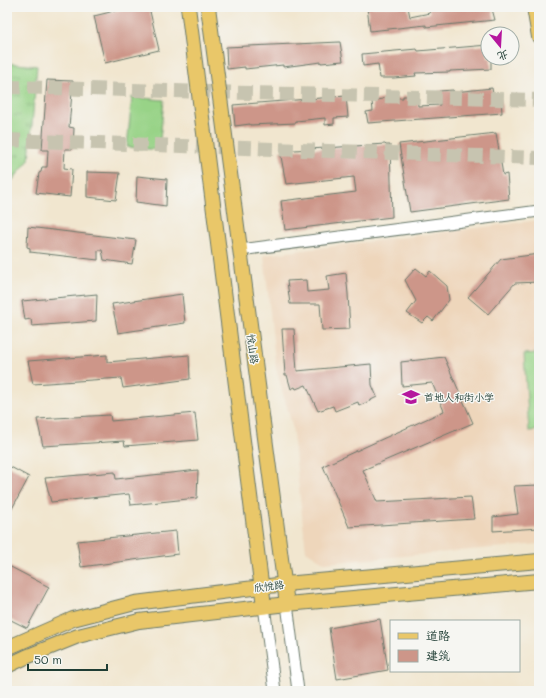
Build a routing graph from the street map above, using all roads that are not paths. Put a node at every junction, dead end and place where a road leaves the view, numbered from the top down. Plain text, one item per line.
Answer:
1 (188, 7) edge
2 (208, 7) edge
3 (534, 7) edge
4 (539, 37) edge
5 (539, 211) edge
6 (240, 250) junction
7 (539, 561) edge
8 (539, 581) edge
9 (285, 584) junction
10 (261, 587) junction
11 (287, 604) junction
12 (264, 606) junction
13 (7, 648) edge
14 (7, 666) edge
15 (275, 691) edge
16 (298, 691) edge

1 - 10 main road
2 - 6 main road, 悦山路
3 - 4 main road
5 - 6 street
6 - 9 main road, 悦山路
7 - 9 main road, 欣悦路
8 - 11 main road, 欣悦路
9 - 10 main road, 欣悦路
9 - 11 main road, 悦山路
10 - 12 main road
10 - 13 main road, 欣悦路
11 - 12 main road, 欣悦路
11 - 16 street, 悦山路
12 - 14 main road, 欣悦路
12 - 15 street

